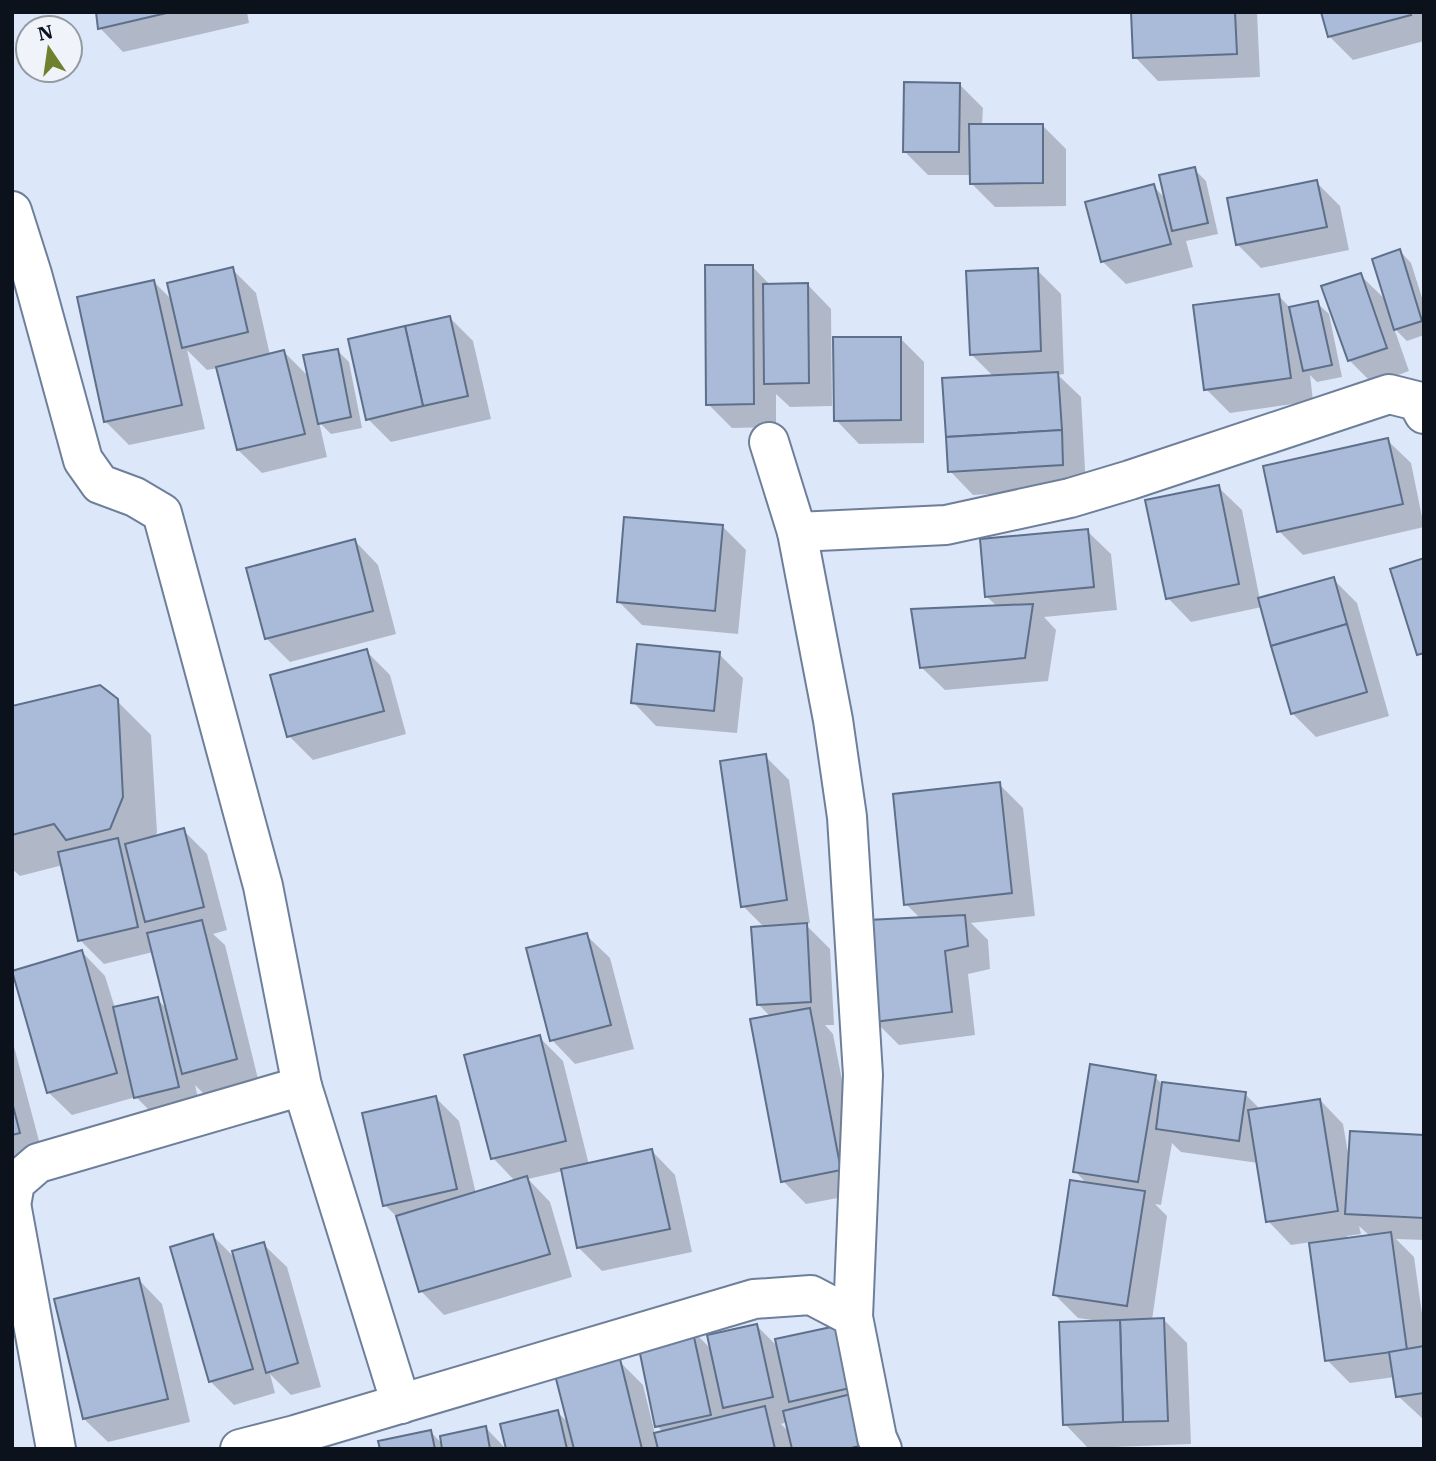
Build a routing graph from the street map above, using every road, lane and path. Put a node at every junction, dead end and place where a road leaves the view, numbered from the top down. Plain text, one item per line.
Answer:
1 (12, 211) edge
2 (1424, 414) edge
3 (769, 442) dead end
4 (797, 532) junction
5 (302, 1086) junction
6 (12, 1200) edge
7 (12, 1209) edge
8 (853, 1317) junction
9 (401, 1404) junction
10 (297, 1442) edge
11 (56, 1449) edge
12 (240, 1449) edge
13 (883, 1449) edge

1 - 5 street
2 - 4 street
3 - 4 street
4 - 8 street
5 - 6 street
5 - 9 street
7 - 11 street
8 - 9 street
8 - 13 street
9 - 10 street
10 - 12 street

